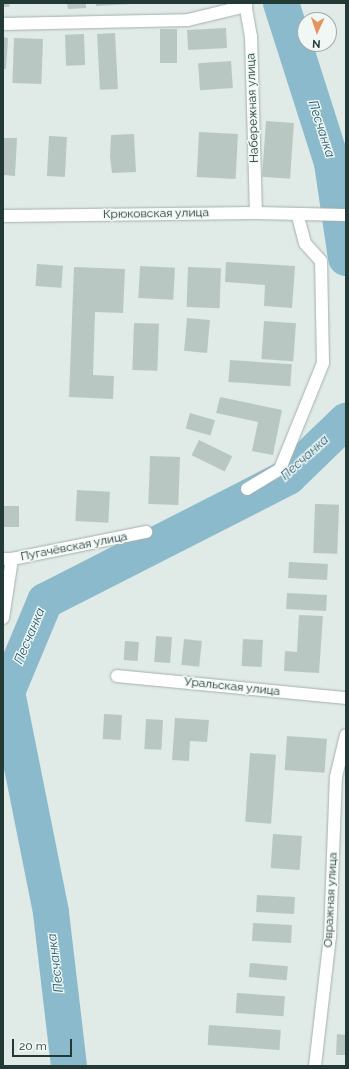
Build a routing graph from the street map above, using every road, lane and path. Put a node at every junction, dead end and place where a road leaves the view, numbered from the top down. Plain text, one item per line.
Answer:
1 (246, 4) edge
2 (3, 24) edge
3 (256, 213) junction
4 (297, 214) junction
5 (346, 215) edge
6 (3, 216) edge
7 (247, 489) dead end
8 (146, 532) dead end
9 (8, 559) edge
10 (3, 618) edge
11 (117, 676) dead end
12 (346, 698) edge
13 (346, 735) edge
14 (315, 1066) edge

1 - 2 street
1 - 3 street, Набережная улица
3 - 4 street, Крюковская улица
3 - 6 street, Крюковская улица
4 - 5 street, Крюковская улица
4 - 7 street
8 - 9 street, Пугачёвская улица
9 - 10 street
11 - 12 street, Уральская улица
13 - 14 street, Овражная улица

